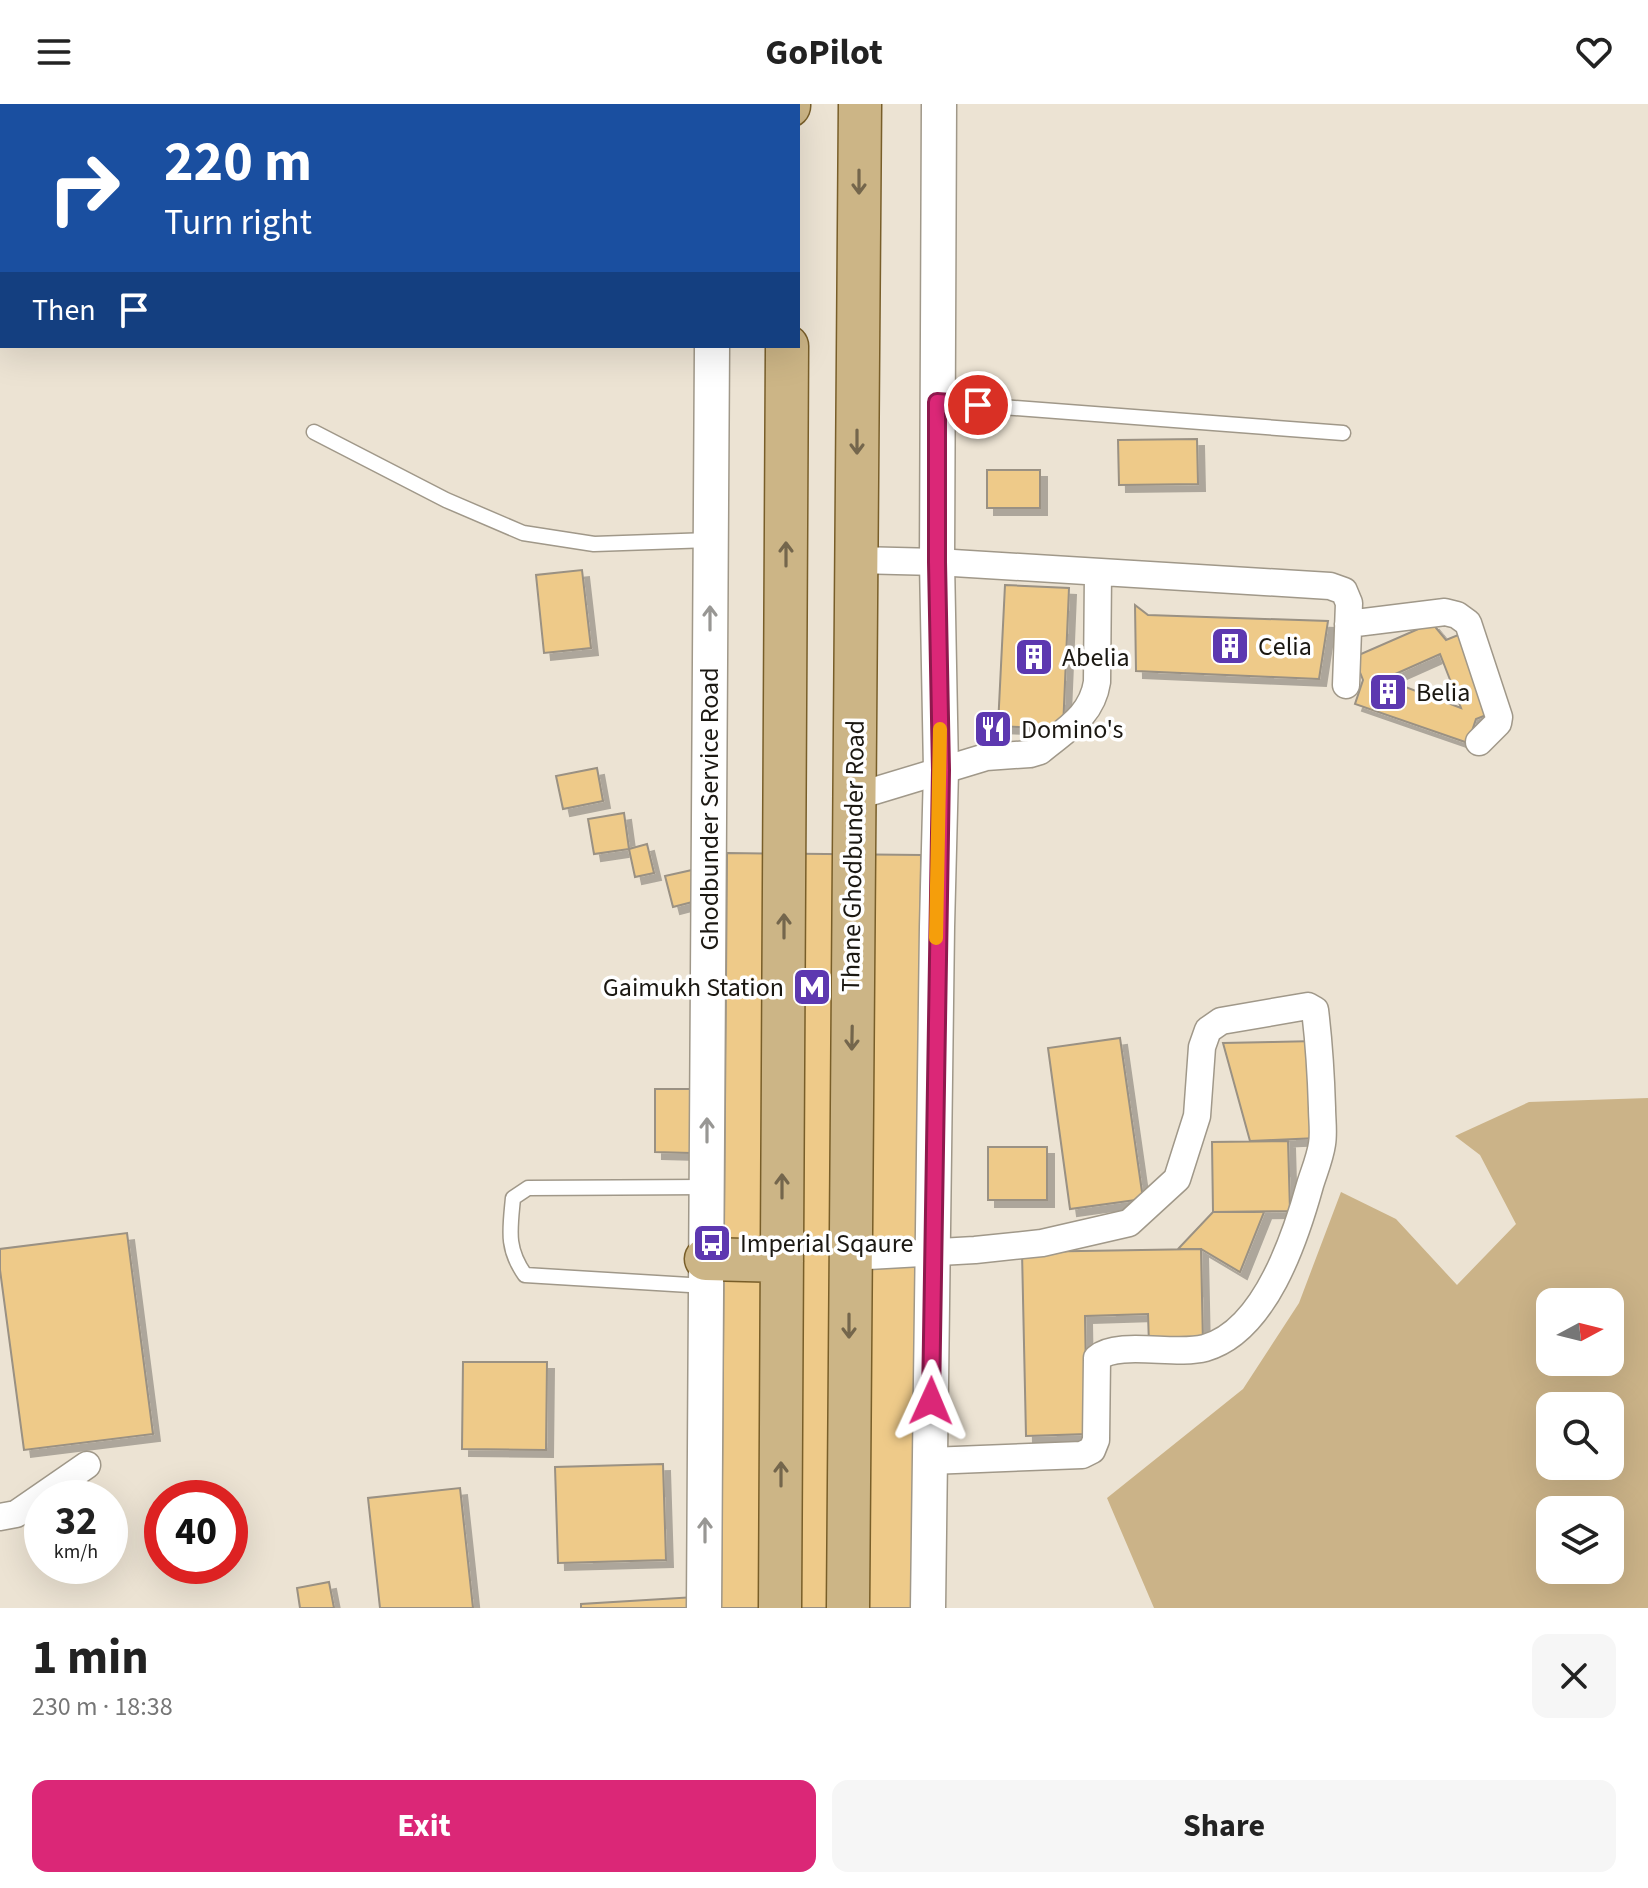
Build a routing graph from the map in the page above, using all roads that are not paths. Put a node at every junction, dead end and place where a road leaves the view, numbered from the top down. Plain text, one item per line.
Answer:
1 (860, 104) edge
2 (939, 104) edge
3 (712, 348) edge
4 (787, 348) edge
5 (937, 402) junction
6 (314, 432) dead end
7 (1343, 433) dead end
8 (710, 540) junction
9 (856, 560) junction
10 (937, 562) junction
11 (1098, 572) junction
12 (1348, 624) junction
13 (1346, 685) dead end
14 (1479, 742) dead end
15 (941, 770) junction
16 (854, 797) junction
17 (707, 1187) junction
18 (933, 1252) junction
19 (850, 1257) junction
20 (782, 1261) junction
21 (706, 1272) junction
22 (930, 1461) junction
23 (87, 1465) dead end
24 (0, 1517) edge
25 (704, 1608) edge
26 (780, 1608) edge
27 (848, 1608) edge
28 (928, 1608) edge

1 -> 9 main road, Thane Ghodbunder Road
2 - 5 street
3 - 8 street, Ghodbunder Service Road
20 -> 4 main road
5 - 7 lane
5 - 10 street
6 - 8 lane
17 -> 8 street, Ghodbunder Service Road
9 - 10 street
9 - 16 main road, Thane Ghodbunder Road
10 - 11 street
10 - 15 street
11 - 12 street
11 - 15 street
12 - 13 street
12 - 14 street
15 - 16 street
15 - 18 street
16 -> 19 main road, Thane Ghodbunder Road
17 - 21 street, Ghodbunder Service Road
17 - 21 lane
18 - 19 street
18 - 22 street
18 - 22 street
19 -> 27 main road, Thane Ghodbunder Road
20 - 21 main road
26 -> 20 main road
25 -> 21 street, Ghodbunder Service Road
22 - 28 street
23 - 24 street

